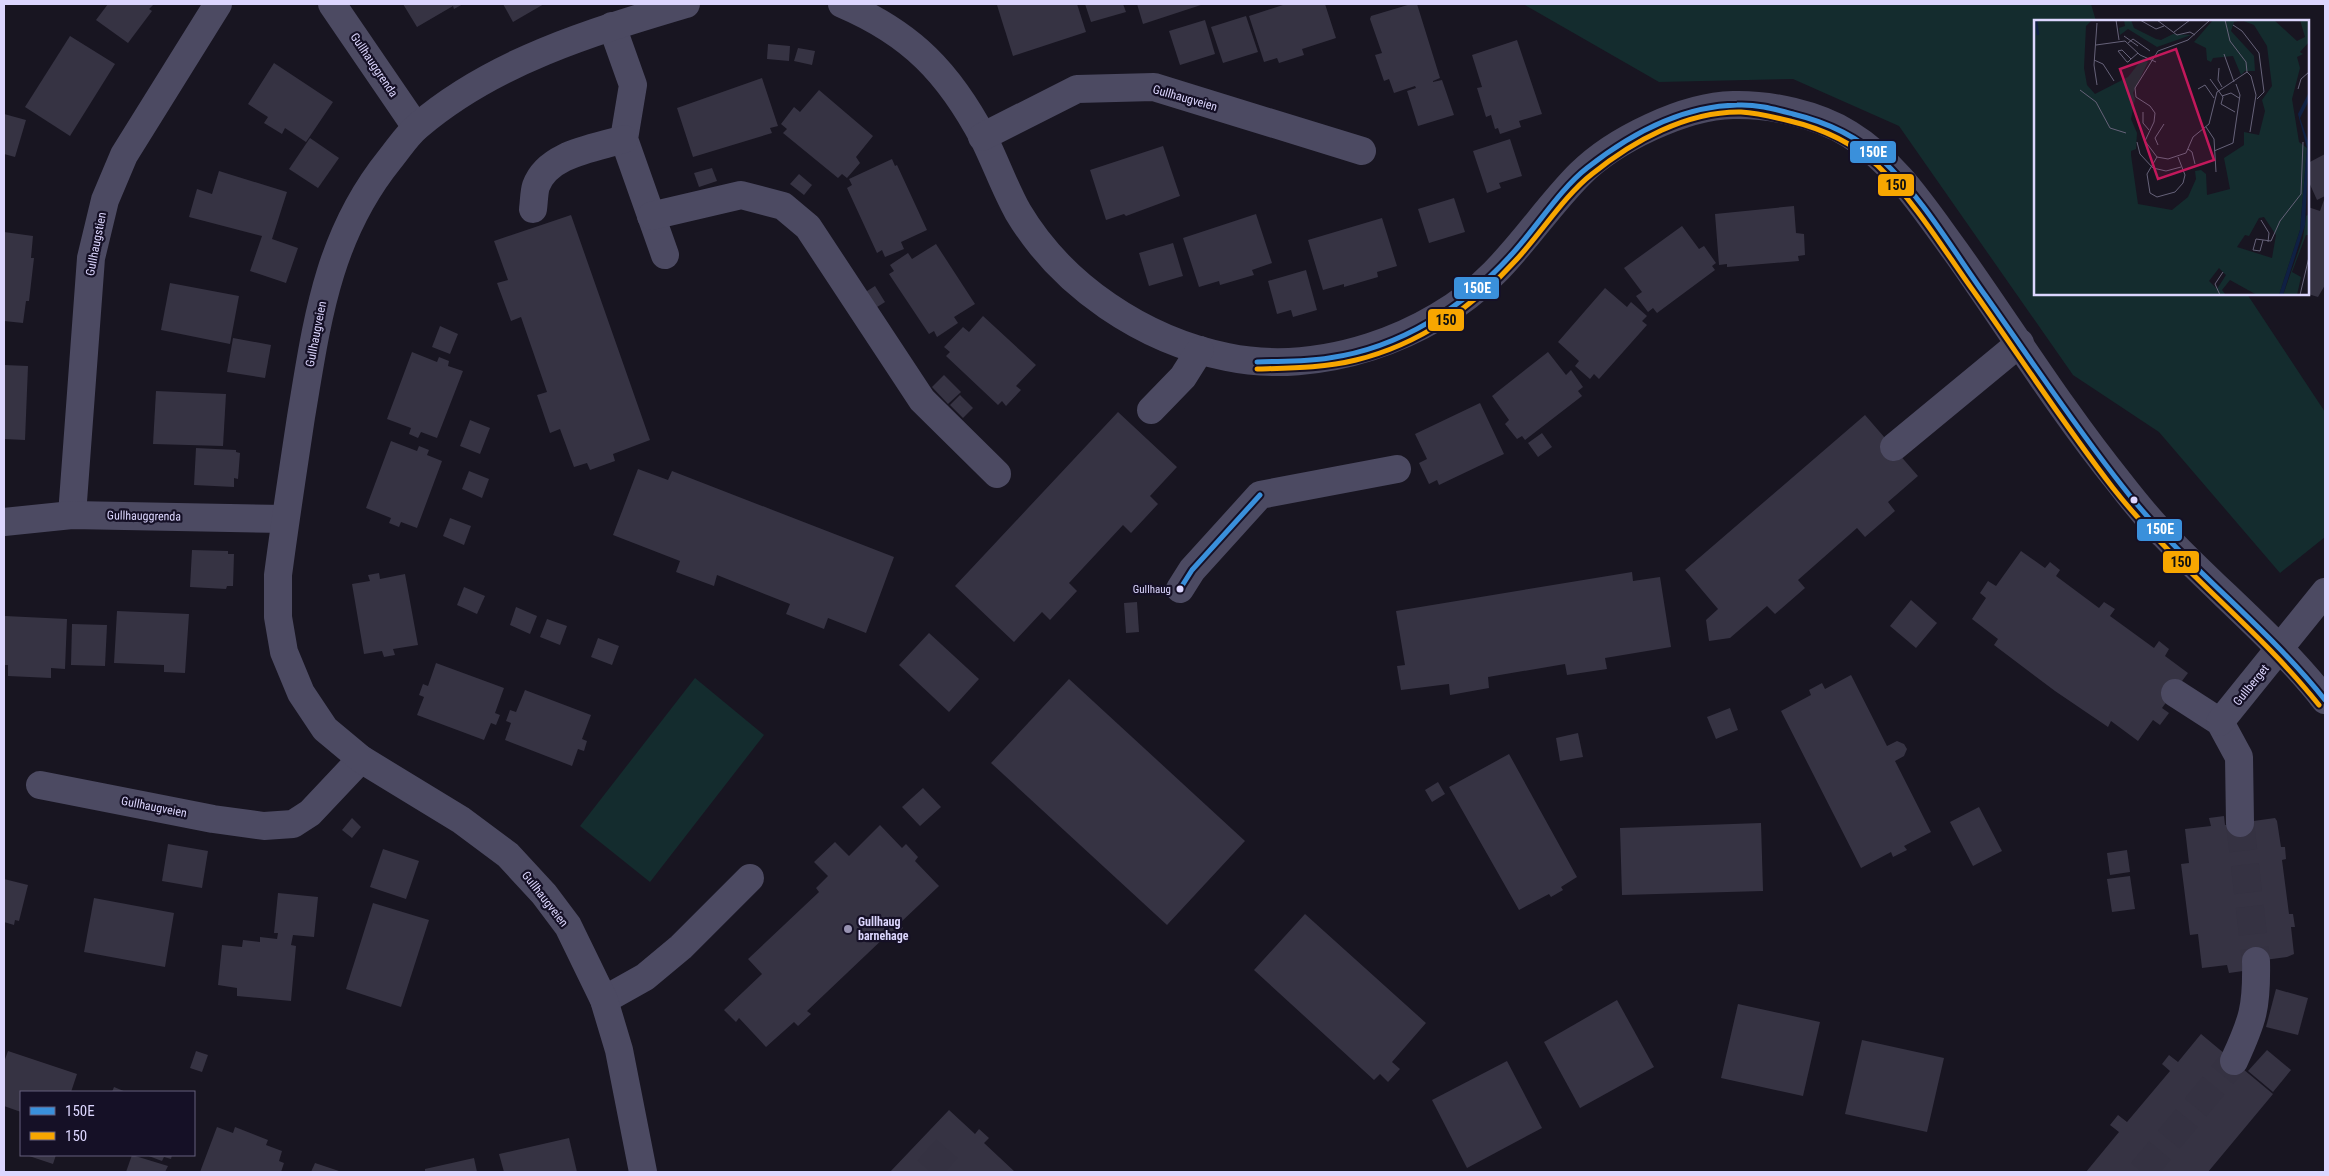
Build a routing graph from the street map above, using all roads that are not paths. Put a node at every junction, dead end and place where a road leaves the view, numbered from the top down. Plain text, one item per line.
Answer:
1 (218, 4) edge
2 (332, 4) edge
3 (686, 4) edge
4 (842, 4) edge
5 (612, 26) junction
6 (416, 127) junction
7 (982, 137) junction
8 (624, 139) junction
9 (1362, 151) dead end
10 (533, 209) dead end
11 (651, 216) junction
12 (665, 255) dead end
13 (2020, 343) junction
14 (1200, 350) junction
15 (1152, 410) dead end
16 (1894, 447) dead end
17 (1397, 469) dead end
18 (997, 474) dead end
19 (72, 515) junction
20 (285, 519) junction
21 (4, 522) edge
22 (1180, 589) dead end
23 (2325, 592) edge
24 (2281, 648) junction
25 (2175, 693) dead end
26 (2325, 700) edge
27 (2220, 722) junction
28 (361, 759) junction
29 (40, 785) dead end
30 (2240, 823) tunnel mouth
31 (750, 878) dead end
32 (2256, 961) tunnel mouth
33 (604, 1000) junction
34 (2234, 1061) tunnel mouth
35 (643, 1172) edge

1 - 19 street, Gullhaugstien
2 - 6 street, Gullhauggrenda
3 - 5 street, Gullhaugveien
4 - 7 street
5 - 6 street, Gullhaugveien
5 - 8 street
6 - 20 street, Gullhaugveien
7 - 9 street, Gullhaugveien
7 - 14 street
8 - 10 street
8 - 11 street
11 - 12 street
11 - 18 street
13 - 14 street
13 - 16 street
13 - 24 street
14 - 15 street
17 - 22 street
19 - 20 street, Gullhauggrenda
19 - 21 street, Gullhauggrenda
20 - 28 street, Gullhaugveien
23 - 24 street, Gullberget
24 - 26 street
24 - 27 street, Gullberget
25 - 27 street
27 - 30 street
28 - 29 street, Gullhaugveien
28 - 33 street, Gullhaugveien
31 - 33 street
32 - 34 street
33 - 35 street, Gullhaugveien

